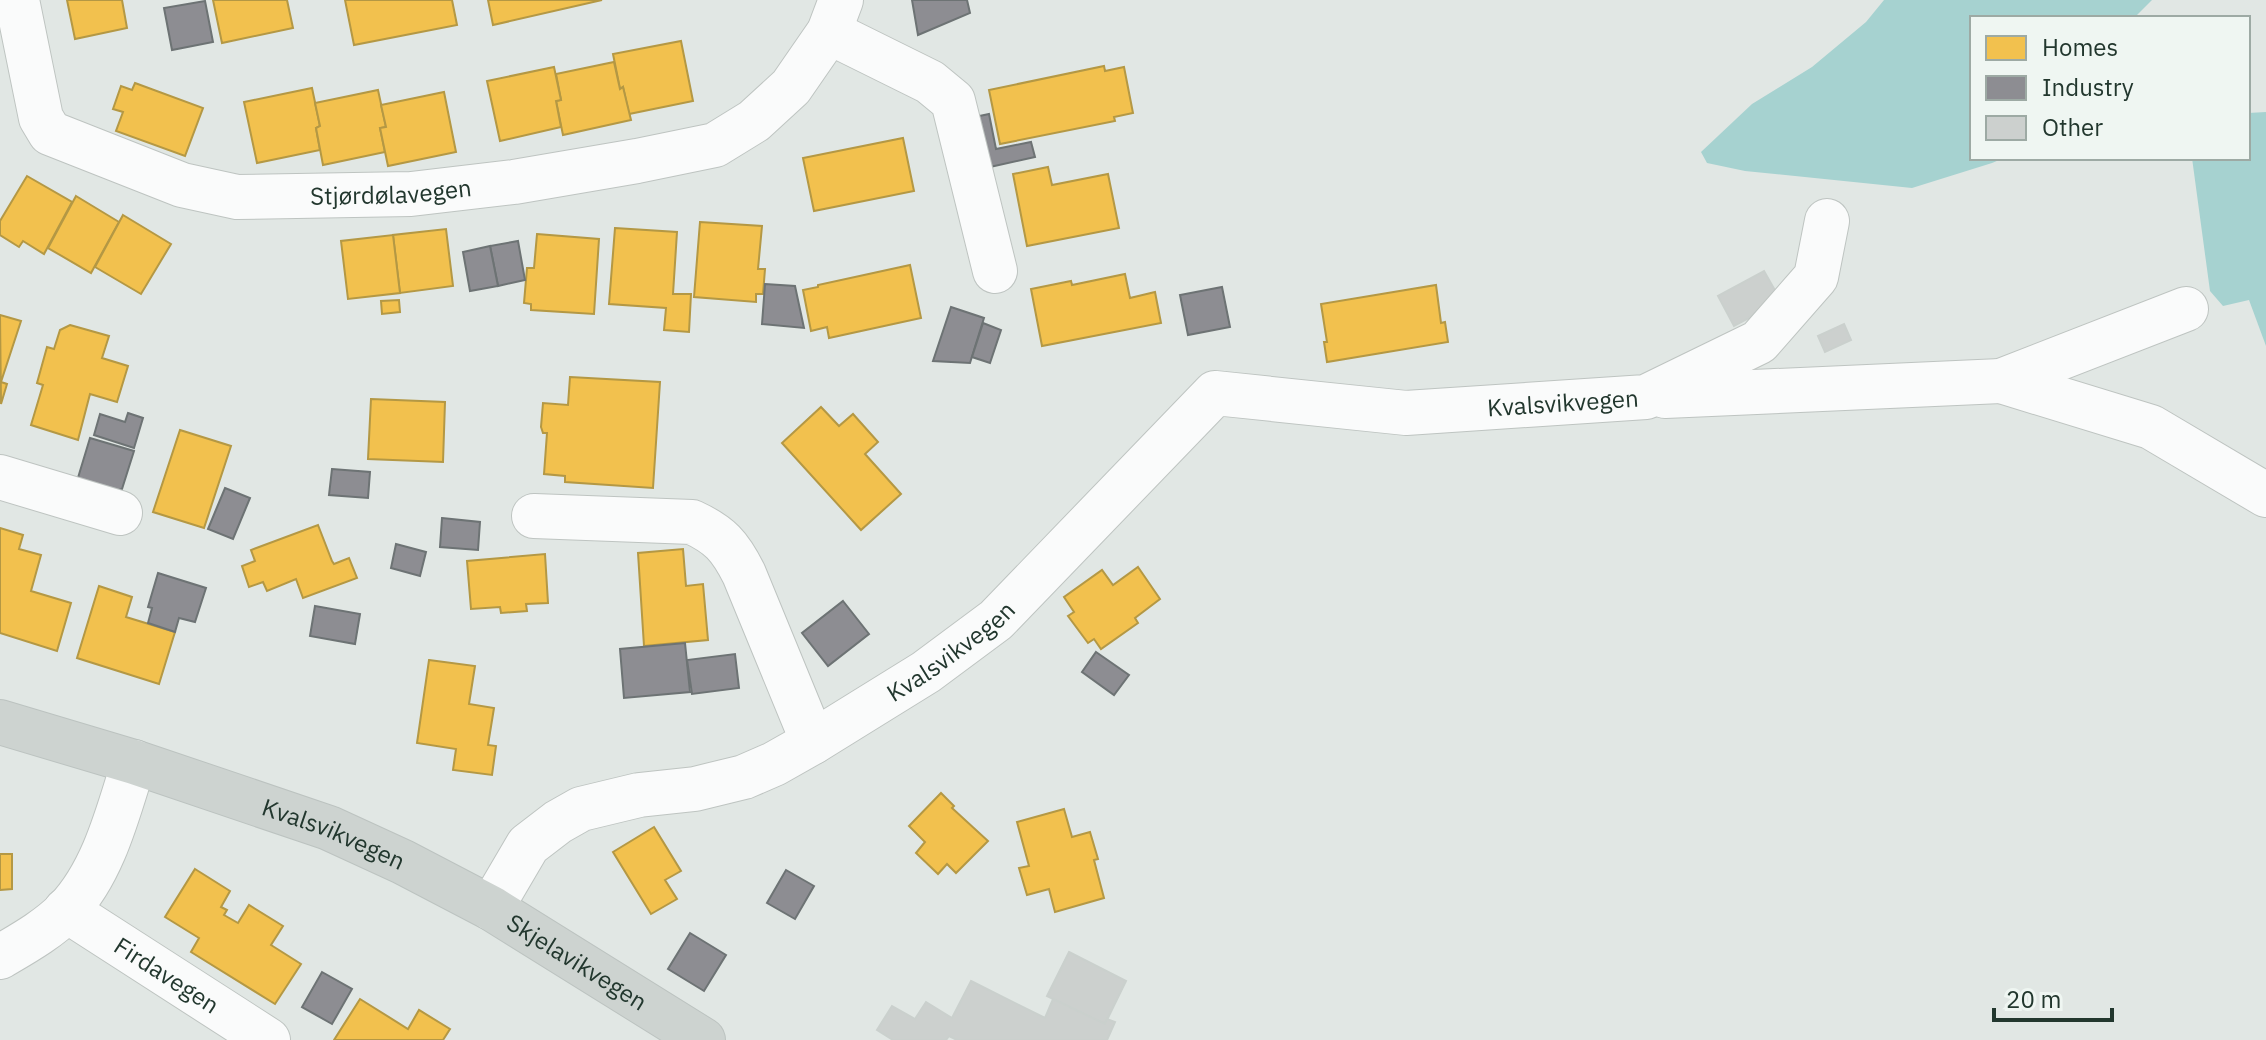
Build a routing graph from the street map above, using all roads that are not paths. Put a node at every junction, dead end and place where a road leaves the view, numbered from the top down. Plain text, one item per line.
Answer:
1 (17, 0) edge
2 (835, 16) edge
3 (1827, 221) dead end
4 (995, 271) dead end
5 (2186, 309) dead end
6 (2001, 381) junction
7 (1646, 397) junction
8 (0, 477) edge
9 (2266, 495) edge
10 (120, 513) dead end
11 (534, 516) dead end
12 (0, 722) edge
13 (813, 742) junction
14 (134, 762) junction
15 (491, 908) junction
16 (66, 910) junction
17 (0, 957) edge
18 (268, 1040) edge
19 (703, 1040) edge

1 - 2 street, Stjørdølavegen
2 - 4 street, Stjørdølavegen
3 - 7 street, Kvalsvikvegen
5 - 6 street
6 - 7 street
6 - 9 street
7 - 13 street, Kvalsvikvegen
8 - 10 street
11 - 13 street
12 - 14 main road, Kvalsvikvegen
13 - 15 street, Kvalsvikvegen
14 - 15 main road, Kvalsvikvegen
14 - 16 street
15 - 19 main road, Skjelavikvegen
16 - 17 street
16 - 18 street, Firdavegen

